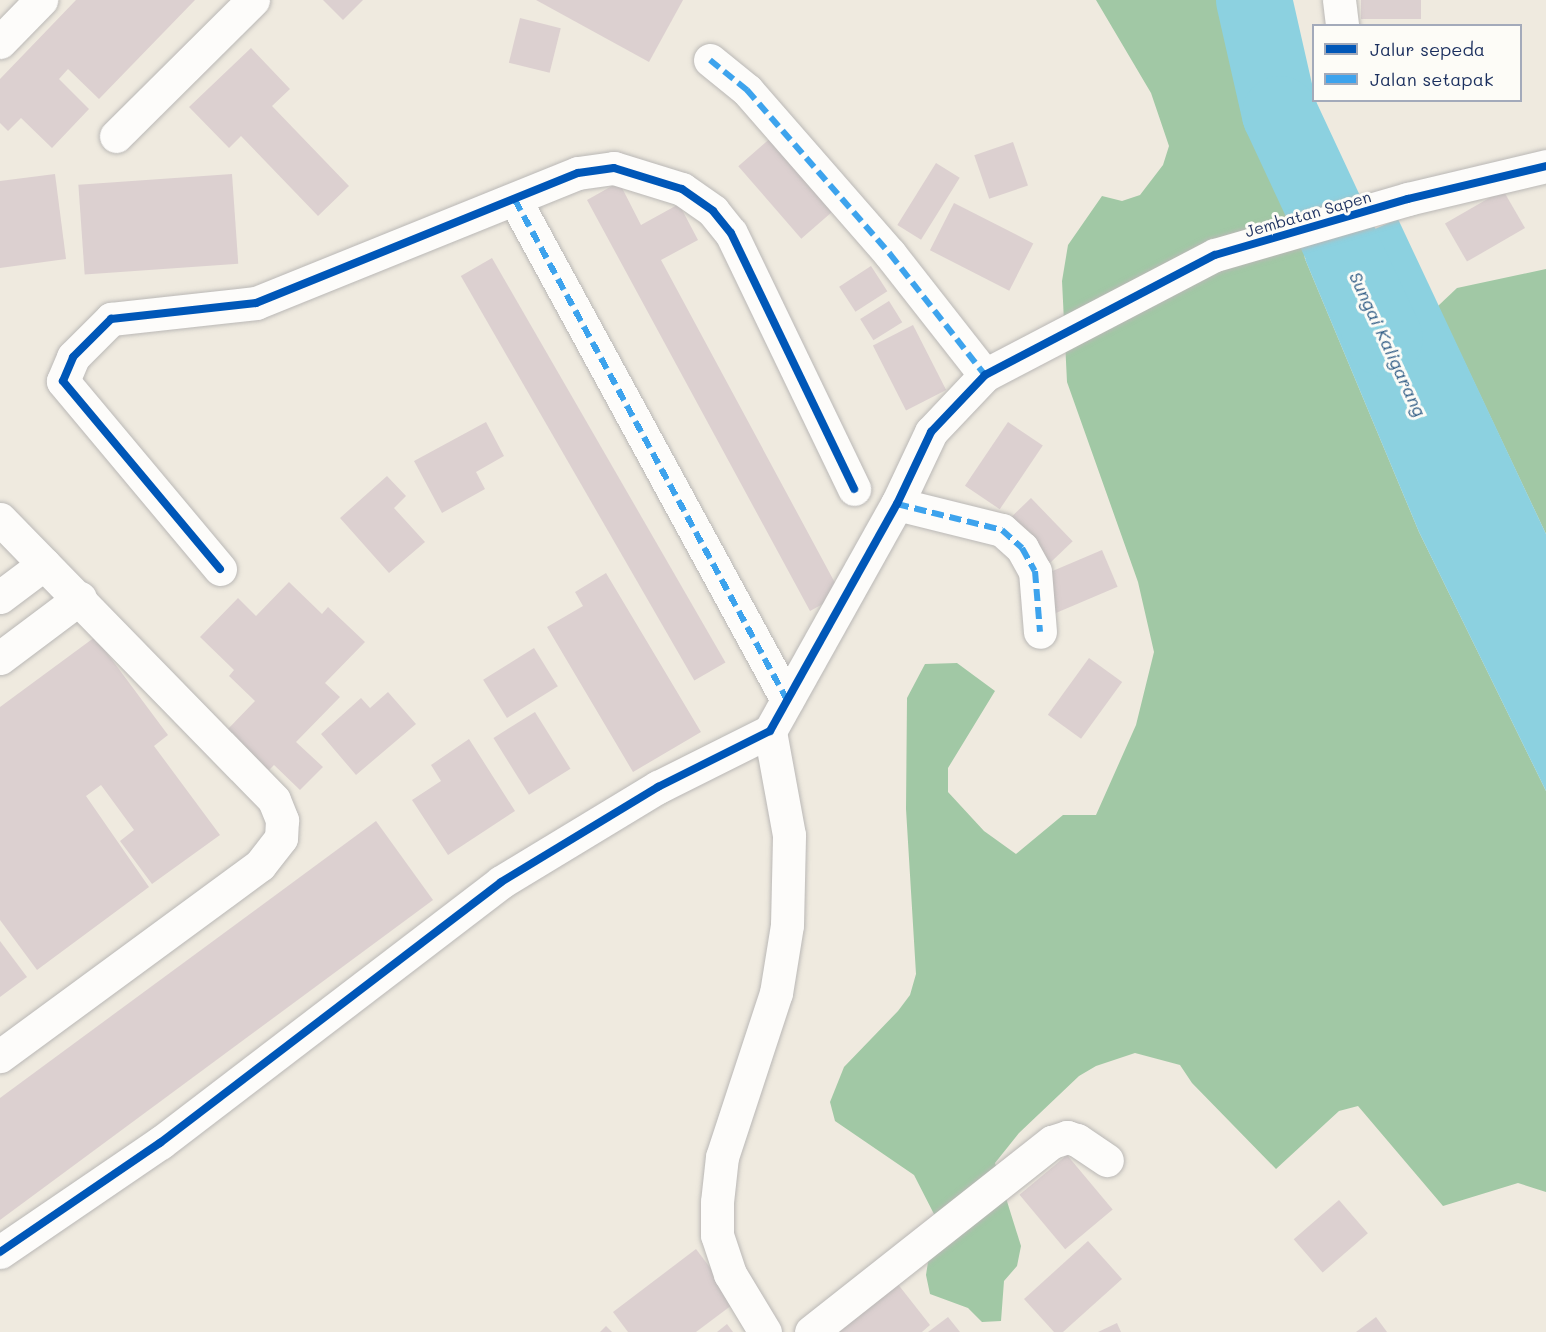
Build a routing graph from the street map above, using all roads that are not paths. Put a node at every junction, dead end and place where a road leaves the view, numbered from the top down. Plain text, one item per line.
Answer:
1 (40, 0) edge
2 (253, 0) edge
3 (1339, 0) edge
4 (1342, 24) edge
5 (0, 42) edge
6 (710, 60) dead end
7 (116, 136) dead end
8 (1546, 165) edge
9 (515, 200) junction
10 (985, 375) junction
11 (854, 489) dead end
12 (897, 504) junction
13 (0, 519) edge
14 (44, 564) junction
15 (220, 569) dead end
16 (0, 597) edge
17 (80, 598) junction
18 (1040, 632) dead end
19 (0, 658) edge
20 (787, 700) junction
21 (770, 731) junction
22 (0, 1056) edge
23 (1107, 1160) dead end
24 (0, 1252) edge
25 (765, 1332) edge
26 (811, 1332) edge

1 - 5 street
2 - 7 street
3 - 4 street
6 - 10 street
8 - 10 street, Jembatan Sapen
9 - 11 street
9 - 15 street
9 - 20 street
10 - 12 street, Jembatan Sapen
12 - 18 street
12 - 20 street, Jembatan Sapen
13 - 14 street
14 - 16 street
14 - 17 street
17 - 19 street
17 - 22 street
20 - 21 street, Jembatan Sapen
21 - 24 street
21 - 25 street
23 - 26 street

